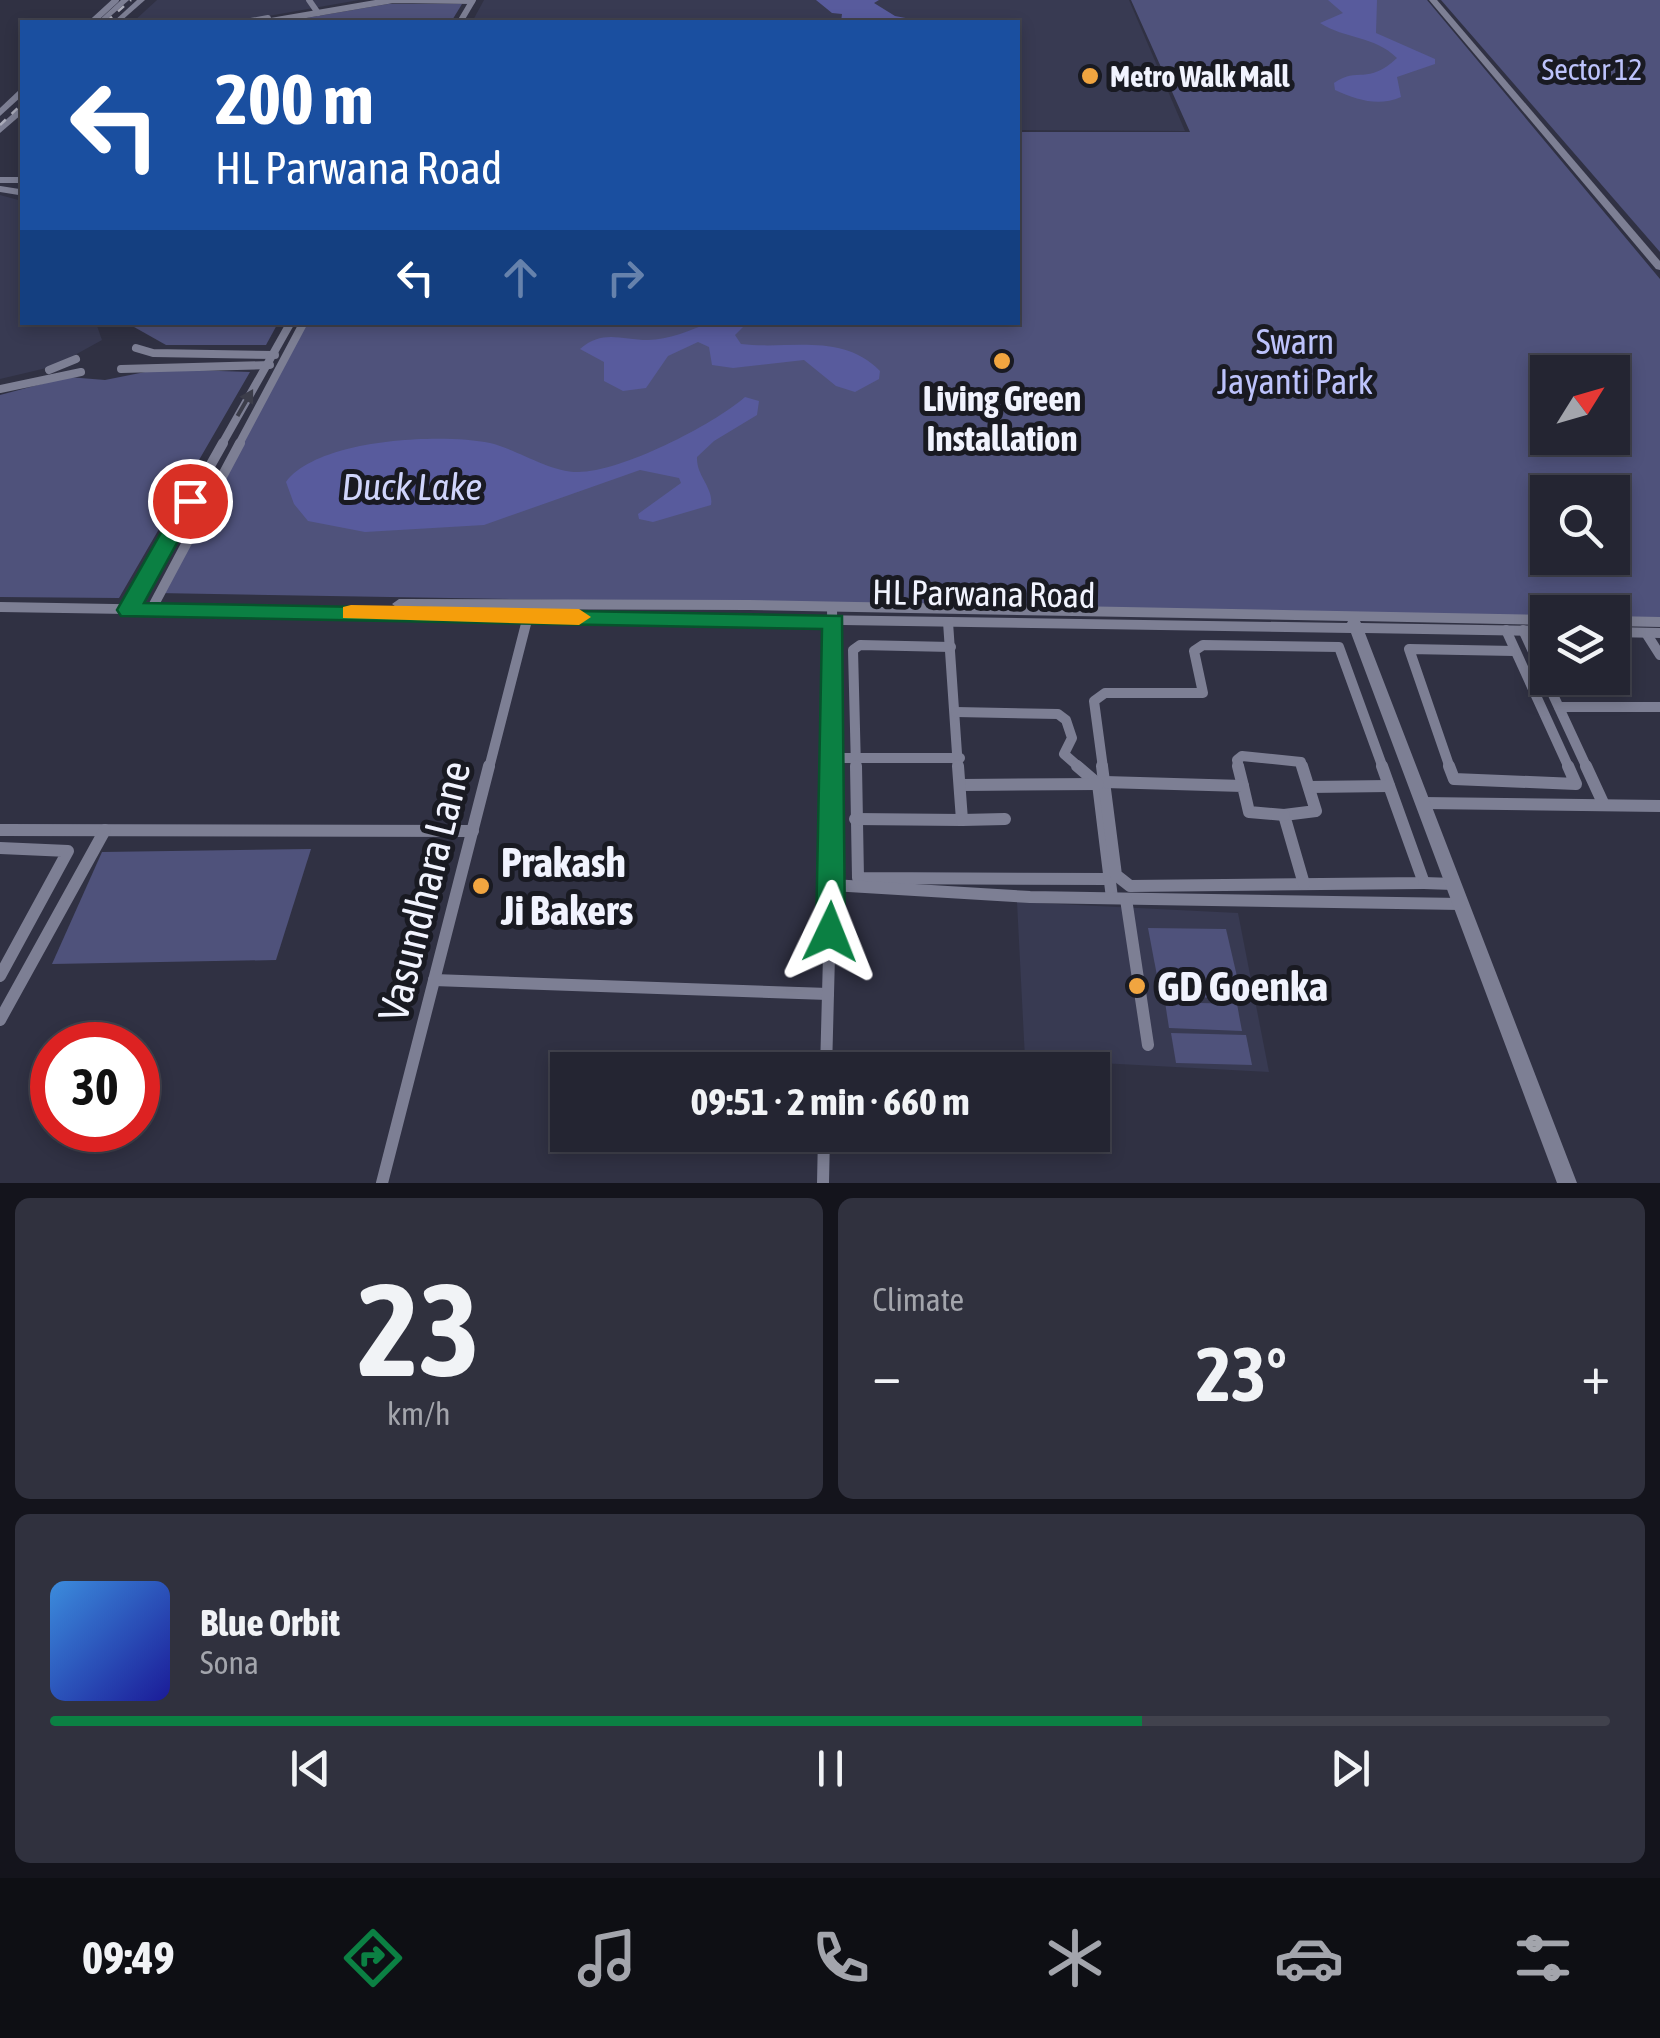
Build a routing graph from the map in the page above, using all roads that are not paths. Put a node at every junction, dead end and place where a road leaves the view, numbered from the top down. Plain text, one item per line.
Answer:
1 (116, 0) edge
2 (125, 0) edge
3 (141, 0) edge
4 (309, 0) edge
5 (377, 0) edge
6 (475, 0) edge
7 (1436, 0) edge
8 (317, 12) junction
9 (94, 20) edge
10 (102, 20) edge
11 (118, 20) edge
12 (259, 20) edge
13 (275, 20) edge
14 (20, 112) edge
15 (0, 130) edge
16 (1660, 256) edge
17 (1660, 267) edge
18 (289, 325) edge
19 (302, 325) edge
20 (136, 348) dead end
21 (273, 355) junction
22 (76, 359) dead end
23 (284, 360) junction
24 (267, 366) junction
25 (121, 369) dead end
26 (81, 372) dead end
27 (0, 386) edge
28 (2, 607) edge
29 (130, 607) junction
30 (152, 607) junction
31 (833, 615) junction
32 (528, 616) junction
33 (1530, 620) edge
34 (1630, 621) edge
35 (948, 622) junction
36 (1354, 622) junction
37 (1660, 622) edge
38 (1332, 628) junction
39 (1506, 630) junction
40 (1523, 630) junction
41 (1530, 630) edge
42 (1653, 633) edge
43 (951, 647) junction
44 (1339, 647) junction
45 (1514, 651) junction
46 (1660, 655) edge
47 (1559, 707) junction
48 (1660, 707) edge
49 (956, 712) junction
50 (835, 758) junction
51 (857, 758) junction
52 (960, 758) junction
53 (1102, 783) junction
54 (962, 785) junction
55 (1243, 786) junction
56 (1390, 786) junction
57 (1309, 787) junction
58 (1422, 802) junction
59 (1604, 805) junction
60 (1660, 806) edge
61 (1284, 815) junction
62 (856, 818) junction
63 (1006, 819) dead end
64 (962, 820) junction
65 (0, 830) edge
66 (105, 830) junction
67 (473, 831) junction
68 (0, 848) edge
69 (1109, 879) junction
70 (1424, 883) junction
71 (1304, 884) junction
72 (1454, 884) junction
73 (832, 885) junction
74 (1119, 899) junction
75 (1461, 904) junction
76 (8, 962) junction
77 (32, 962) junction
78 (0, 976) edge
79 (434, 980) junction
80 (828, 994) junction
81 (0, 1020) edge
82 (1148, 1045) dead end
83 (826, 1052) edge
84 (824, 1152) edge
85 (382, 1183) edge
86 (823, 1183) edge
87 (1567, 1183) edge

1 - 9 street
2 - 10 street
3 - 11 street
4 - 8 street
5 - 8 street
6 - 8 street
7 - 16 street
7 - 17 street
8 - 12 street
8 - 13 street
14 - 15 street
18 - 21 street
19 - 23 street
20 - 21 street
21 - 23 street
21 - 24 street
22 - 27 street
23 - 24 street
23 - 30 street
24 - 25 street
29 -> 24 street
26 - 27 street
28 - 29 street, HL Parwana Road
29 - 30 street, HL Parwana Road
30 - 31 street
30 - 32 street, HL Parwana Road
31 - 32 street, HL Parwana Road
31 - 35 street, HL Parwana Road
31 - 36 street
31 - 50 street
32 - 67 street, Vasundhara Lane
33 - 36 street
34 - 37 street
35 - 38 street, HL Parwana Road
35 - 43 street
36 - 38 street, HL Parwana Road
36 - 39 street, HL Parwana Road
36 - 58 street
38 - 44 street
39 - 40 street, HL Parwana Road
39 - 45 street
40 - 41 street, HL Parwana Road
40 - 47 street
42 - 46 street
43 - 49 street
43 - 51 street
44 - 53 street
44 - 56 street
45 - 45 street
47 - 48 street
47 - 59 street
49 - 52 street
49 - 53 street
50 - 51 street
50 - 73 street
51 - 52 street
51 - 62 street
52 - 54 street
53 - 54 street
53 - 55 street
53 - 69 street
53 - 71 street
54 - 64 street
55 - 57 street
55 - 61 street
56 - 57 street
56 - 70 street
57 - 61 street
58 - 59 street
58 - 72 street
59 - 60 street
61 - 71 street
62 - 64 street
62 - 69 street
63 - 64 street
65 - 66 street
66 - 67 street
66 - 77 street
67 - 79 street, Vasundhara Lane
68 - 76 street
69 - 74 street
70 - 71 street
70 - 72 street
72 - 75 street
73 - 74 street
73 - 80 street
74 - 75 street
74 - 82 street
75 - 87 street
76 - 77 street
76 - 78 street
77 - 81 street
79 - 80 street
79 - 85 street, Vasundhara Lane
80 - 83 street
84 - 86 street

